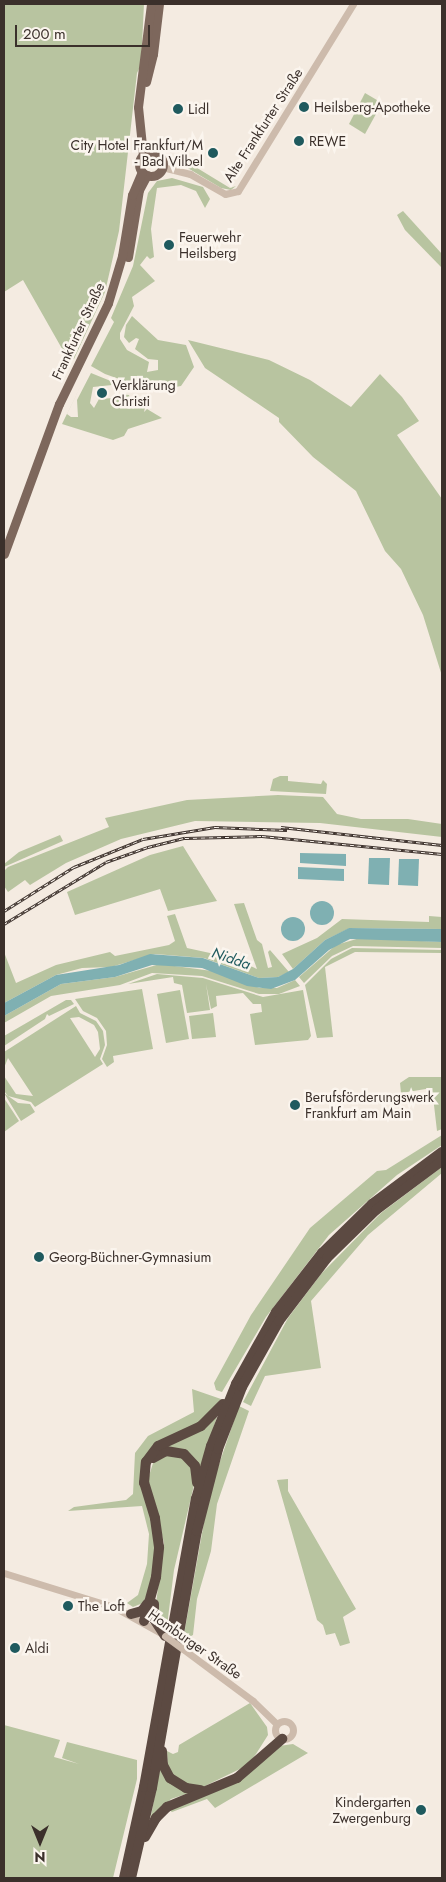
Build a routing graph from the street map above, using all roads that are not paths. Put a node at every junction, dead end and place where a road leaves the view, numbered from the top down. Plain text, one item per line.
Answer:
1 (151, 4) edge
2 (159, 4) edge
3 (353, 4) edge
4 (146, 154) junction
5 (162, 167) junction
6 (145, 174) junction
7 (4, 554) edge
8 (442, 1152) edge
9 (442, 1161) edge
10 (236, 1384) junction
11 (196, 1499) junction
12 (4, 1573) edge
13 (153, 1590) junction
14 (153, 1610) junction
15 (131, 1614) junction
16 (144, 1622) junction
17 (165, 1636) junction
18 (164, 1722) junction
19 (278, 1732) junction
20 (137, 1856) junction
21 (124, 1878) edge
22 (131, 1878) edge

1 - 4 main road, Frankfurter Straße
2 - 4 main road, Frankfurter Straße
3 - 5 street, Alte Frankfurter Straße
4 - 5 main road, Frankfurter Straße
4 - 6 main road, Frankfurter Straße
5 - 6 main road
6 - 7 main road, Frankfurter Straße
8 - 10 highway
9 - 18 highway
10 - 11 highway
10 - 13 highway
11 - 14 highway
11 - 21 highway
12 - 15 street, Homburger Straße
13 - 15 highway
13 - 16 highway
14 - 16 highway
14 - 17 highway
15 - 16 street, Homburger Straße
16 - 17 street, Homburger Straße
17 - 19 street, Homburger Straße, bridge
18 - 19 highway
18 - 20 highway
19 - 20 highway
20 - 22 highway

